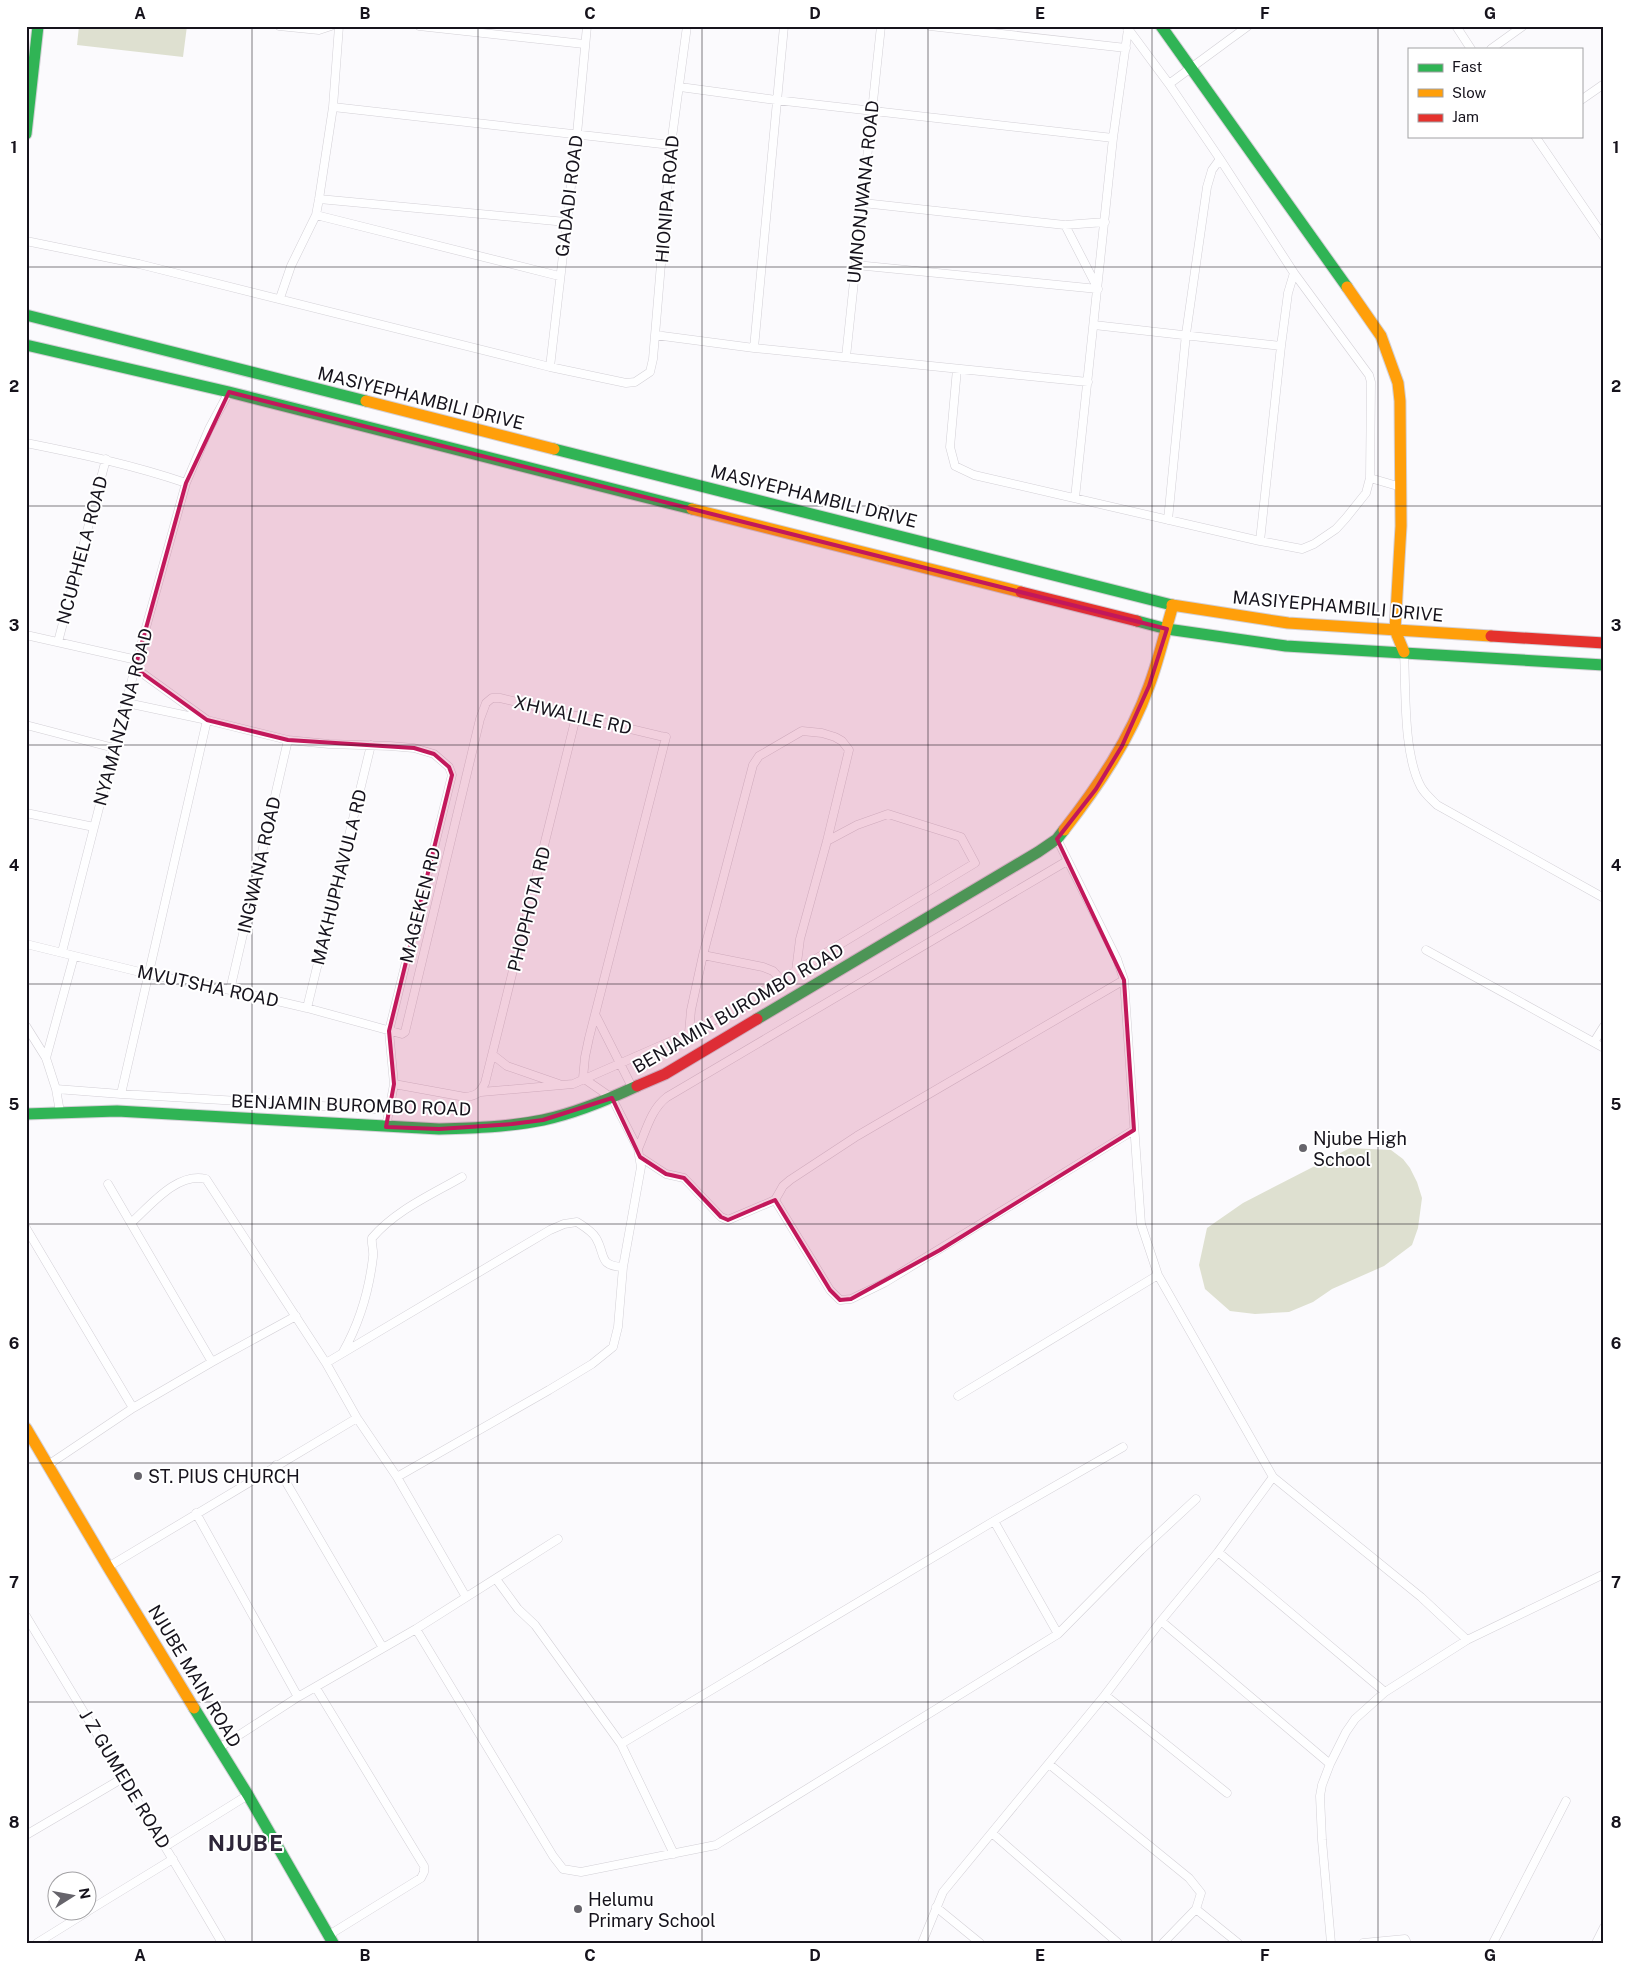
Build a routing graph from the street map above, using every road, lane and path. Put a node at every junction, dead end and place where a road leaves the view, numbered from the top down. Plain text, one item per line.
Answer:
1 (38, 26) edge
2 (279, 26) edge
3 (331, 26) edge
4 (339, 26) edge
5 (419, 26) edge
6 (587, 26) edge
7 (687, 26) edge
8 (784, 26) edge
9 (881, 26) edge
10 (930, 26) edge
11 (1161, 26) edge
12 (1248, 26) edge
13 (1456, 26) edge
14 (1523, 26) edge
15 (1127, 27) edge
16 (584, 44) junction
17 (1126, 48) junction
18 (1470, 48) edge
19 (1492, 48) edge
20 (1189, 68) junction
21 (1169, 84) junction
22 (1604, 84) edge
23 (680, 88) junction
24 (1582, 99) edge
25 (776, 100) junction
26 (333, 107) junction
27 (871, 111) junction
28 (26, 134) edge
29 (577, 134) junction
30 (1113, 138) junction
31 (1535, 138) edge
32 (671, 145) junction
33 (1220, 158) junction
34 (319, 199) junction
35 (863, 203) junction
36 (316, 215) junction
37 (566, 222) junction
38 (1105, 222) junction
39 (1064, 224) junction
40 (1604, 237) edge
41 (26, 240) edge
42 (856, 265) junction
43 (1294, 273) junction
44 (559, 276) junction
45 (1098, 289) junction
46 (280, 298) junction
47 (26, 315) edge
48 (1094, 325) junction
49 (1186, 334) junction
50 (655, 335) junction
51 (26, 345) edge
52 (1280, 346) junction
53 (754, 348) junction
54 (846, 357) junction
55 (550, 367) junction
56 (957, 369) junction
57 (1088, 382) junction
58 (229, 392) junction
59 (26, 443) edge
60 (106, 459) junction
61 (1370, 478) junction
62 (186, 483) junction
63 (1401, 487) junction
64 (1075, 498) junction
65 (1168, 520) junction
66 (1260, 541) junction
67 (1173, 605) junction
68 (1167, 629) junction
69 (1395, 630) junction
70 (26, 635) edge
71 (58, 642) junction
72 (1604, 643) edge
73 (1404, 652) junction
74 (137, 660) junction
75 (1604, 665) edge
76 (135, 668) junction
77 (127, 702) junction
78 (576, 717) junction
79 (207, 720) junction
80 (26, 725) edge
81 (288, 740) junction
82 (371, 746) junction
83 (114, 748) junction
84 (26, 813) edge
85 (94, 827) junction
86 (1057, 839) junction
87 (827, 841) junction
88 (1067, 860) junction
89 (1604, 898) edge
90 (26, 944) edge
91 (1426, 950) dead end
92 (62, 952) junction
93 (703, 955) junction
94 (74, 956) junction
95 (796, 971) junction
96 (148, 974) junction
97 (781, 980) junction
98 (1124, 980) junction
99 (230, 990) junction
100 (308, 1008) junction
101 (596, 1016) junction
102 (26, 1026) edge
103 (1604, 1026) edge
104 (389, 1031) junction
105 (690, 1033) junction
106 (1594, 1042) junction
107 (1604, 1048) edge
108 (493, 1055) junction
109 (46, 1058) junction
110 (621, 1063) junction
111 (584, 1078) junction
112 (394, 1084) junction
113 (565, 1085) junction
114 (56, 1089) junction
115 (633, 1089) junction
116 (481, 1092) junction
117 (121, 1094) junction
118 (612, 1098) junction
119 (390, 1110) junction
120 (60, 1112) junction
121 (26, 1114) edge
122 (386, 1127) junction
123 (1134, 1130) junction
124 (639, 1153) junction
125 (462, 1177) dead end
126 (108, 1184) dead end
127 (775, 1200) junction
128 (132, 1222) junction
129 (26, 1228) edge
130 (624, 1267) junction
131 (1158, 1276) junction
132 (296, 1316) junction
133 (342, 1354) junction
134 (212, 1362) junction
135 (326, 1363) junction
136 (958, 1396) dead end
137 (132, 1408) junction
138 (357, 1418) junction
139 (26, 1428) edge
140 (1123, 1447) dead end
141 (48, 1465) junction
142 (276, 1465) junction
143 (397, 1477) junction
144 (1273, 1477) junction
145 (1196, 1499) dead end
146 (196, 1513) junction
147 (994, 1521) junction
148 (558, 1539) dead end
149 (1218, 1552) junction
150 (108, 1567) junction
151 (1604, 1574) edge
152 (496, 1579) junction
153 (466, 1597) junction
154 (26, 1616) edge
155 (1161, 1621) junction
156 (416, 1630) junction
157 (1058, 1634) junction
158 (1467, 1640) junction
159 (383, 1648) junction
160 (316, 1688) junction
161 (1385, 1692) junction
162 (1105, 1695) junction
163 (298, 1697) junction
164 (621, 1744) junction
165 (219, 1748) junction
166 (1048, 1764) junction
167 (1330, 1764) junction
168 (122, 1778) junction
169 (1227, 1793) dead end
170 (248, 1795) junction
171 (1566, 1801) dead end
172 (992, 1833) junction
173 (26, 1835) edge
174 (166, 1846) junction
175 (674, 1854) junction
176 (173, 1859) junction
177 (98, 1904) edge
178 (936, 1907) junction
179 (1196, 1909) junction
180 (70, 1922) edge
181 (1604, 1927) edge
182 (331, 1939) edge
183 (37, 1943) edge
184 (222, 1943) edge
185 (922, 1943) edge
186 (980, 1943) edge
187 (1118, 1943) edge
188 (1163, 1943) edge
189 (1238, 1943) edge
190 (1331, 1943) edge
191 (1364, 1943) edge
192 (1407, 1943) edge
193 (1494, 1943) edge
194 (1596, 1943) edge

1 - 28 main road
2 - 3 street
4 - 26 street
5 - 16 street
6 - 16 street, GADADI ROAD
7 - 23 street, HIONIPA ROAD
8 - 25 street
9 - 27 street, UMNONJWANA ROAD
10 - 17 street
11 - 20 main road
12 - 20 street
13 - 18 street
14 - 19 street
15 - 17 street
15 - 21 street
16 - 29 street, GADADI ROAD
17 - 30 street
20 - 21 street
20 - 63 main road
21 - 33 street
22 - 24 street
23 - 25 street
23 - 32 street, HIONIPA ROAD
25 - 27 street
25 - 53 street
26 - 29 street
26 - 34 street
27 - 30 street
27 - 35 street, UMNONJWANA ROAD
29 - 32 street
29 - 37 street, GADADI ROAD
30 - 38 street
31 - 40 street
32 - 50 street, HIONIPA ROAD
33 - 43 street
33 - 49 street
34 - 36 street
34 - 37 street
35 - 39 street
35 - 42 street, UMNONJWANA ROAD
36 - 44 street
36 - 46 street
37 - 44 street, GADADI ROAD
38 - 39 street
38 - 45 street
39 - 45 street
41 - 46 street
42 - 45 street
42 - 54 street, UMNONJWANA ROAD
43 - 52 street
43 - 61 street
44 - 55 street, GADADI ROAD
45 - 48 street
46 - 55 street
47 - 67 main road, MASIYEPHAMBILI DRIVE
48 - 49 street
48 - 57 street
49 - 52 street
49 - 65 street
50 - 53 street
50 - 55 street, HIONIPA ROAD
51 - 58 main road
52 - 66 street
53 - 54 street
54 - 56 street
56 - 57 street
56 - 64 street
57 - 64 street
58 - 62 street, NYAMANZANA ROAD
58 - 68 main road
59 - 60 street
60 - 62 street
60 - 71 street, NCUPHELA ROAD
61 - 63 street
61 - 66 street
62 - 74 street, NYAMANZANA ROAD
63 - 69 main road
64 - 65 street
65 - 66 street
67 - 68 main road, BENJAMIN BUROMBO ROAD
67 - 69 main road, MASIYEPHAMBILI DRIVE
68 - 73 main road
68 - 86 main road, BENJAMIN BUROMBO ROAD
69 - 72 main road, MASIYEPHAMBILI DRIVE
69 - 73 main road
70 - 71 street
71 - 74 street
73 - 75 main road
73 - 89 street
74 - 76 street, NYAMANZANA ROAD
76 - 77 street, NYAMANZANA ROAD
76 - 79 street
77 - 79 street
77 - 83 street, NYAMANZANA ROAD
78 - 101 street, XHWALILE RD
78 - 104 street, XHWALILE RD
78 - 108 street, PHOPHOTA RD
79 - 81 street
79 - 96 street
80 - 83 street
81 - 82 street
81 - 99 street, INGWANA ROAD
82 - 100 street, MAKHUPHAVULA RD
82 - 104 street, MAGEKEN RD
83 - 85 street, NYAMANZANA ROAD
84 - 85 street
85 - 92 street, NYAMANZANA ROAD
86 - 88 street
86 - 115 main road, BENJAMIN BUROMBO ROAD
87 - 93 street
87 - 95 street
87 - 95 street
88 - 98 street
88 - 124 street
90 - 92 street, MVUTSHA ROAD
91 - 106 street
92 - 94 street, MVUTSHA ROAD
93 - 97 street
93 - 105 street
94 - 96 street, MVUTSHA ROAD
94 - 109 street
95 - 97 street
96 - 99 street, MVUTSHA ROAD
96 - 117 street
97 - 105 street
98 - 123 street
98 - 127 street
99 - 100 street, MVUTSHA ROAD
100 - 104 street, MVUTSHA ROAD
101 - 110 street
101 - 111 street, XHWALILE RD
102 - 109 street
103 - 106 street
104 - 112 street, MAGEKEN RD
105 - 110 street
106 - 107 street
108 - 113 street
108 - 116 street, PHOPHOTA RD
109 - 114 street
110 - 111 street
110 - 115 street
111 - 113 street
111 - 118 street
112 - 116 street
112 - 119 street, MAGEKEN RD
113 - 116 street
114 - 117 street
114 - 120 street
115 - 118 main road, BENJAMIN BUROMBO ROAD
117 - 119 street
118 - 122 main road, BENJAMIN BUROMBO ROAD
118 - 124 street
119 - 122 street, MAGEKEN RD
120 - 121 main road, BENJAMIN BUROMBO ROAD
120 - 122 main road, BENJAMIN BUROMBO ROAD
123 - 127 street
123 - 131 street
124 - 127 street
124 - 130 street
125 - 133 street
126 - 128 street
128 - 132 street
128 - 134 street
129 - 137 street
130 - 133 street
130 - 143 street
131 - 136 street
131 - 144 street
132 - 134 street
132 - 135 street
133 - 135 street
134 - 137 street
135 - 138 street
137 - 141 street
138 - 142 street
138 - 143 street
139 - 141 main road, NJUBE MAIN ROAD
140 - 147 street
141 - 150 main road, NJUBE MAIN ROAD
142 - 146 street
142 - 159 street
143 - 153 street
144 - 149 street
144 - 158 street
145 - 157 street
146 - 150 street
146 - 163 street
147 - 157 street
147 - 164 street
148 - 152 street
149 - 155 street
149 - 161 street
150 - 165 main road, NJUBE MAIN ROAD
151 - 158 street
152 - 153 street
152 - 164 street
153 - 156 street
154 - 168 street, J Z GUMEDE ROAD
155 - 162 street
155 - 167 street
156 - 159 street
156 - 175 street
157 - 175 street
158 - 161 street
159 - 160 street
160 - 163 street
160 - 182 street
161 - 167 street
162 - 166 street
162 - 169 street
163 - 165 street
164 - 175 street
165 - 170 main road, NJUBE MAIN ROAD
166 - 172 street
166 - 179 street
167 - 190 street
168 - 173 street
168 - 174 street, J Z GUMEDE ROAD
170 - 174 street
170 - 182 main road, NJUBE MAIN ROAD
171 - 193 street
172 - 178 street
172 - 187 street
174 - 176 street, J Z GUMEDE ROAD
176 - 177 street
176 - 184 street, J Z GUMEDE ROAD
178 - 185 street
178 - 186 street
179 - 188 street
179 - 189 street
180 - 183 street
181 - 194 street
191 - 192 street

